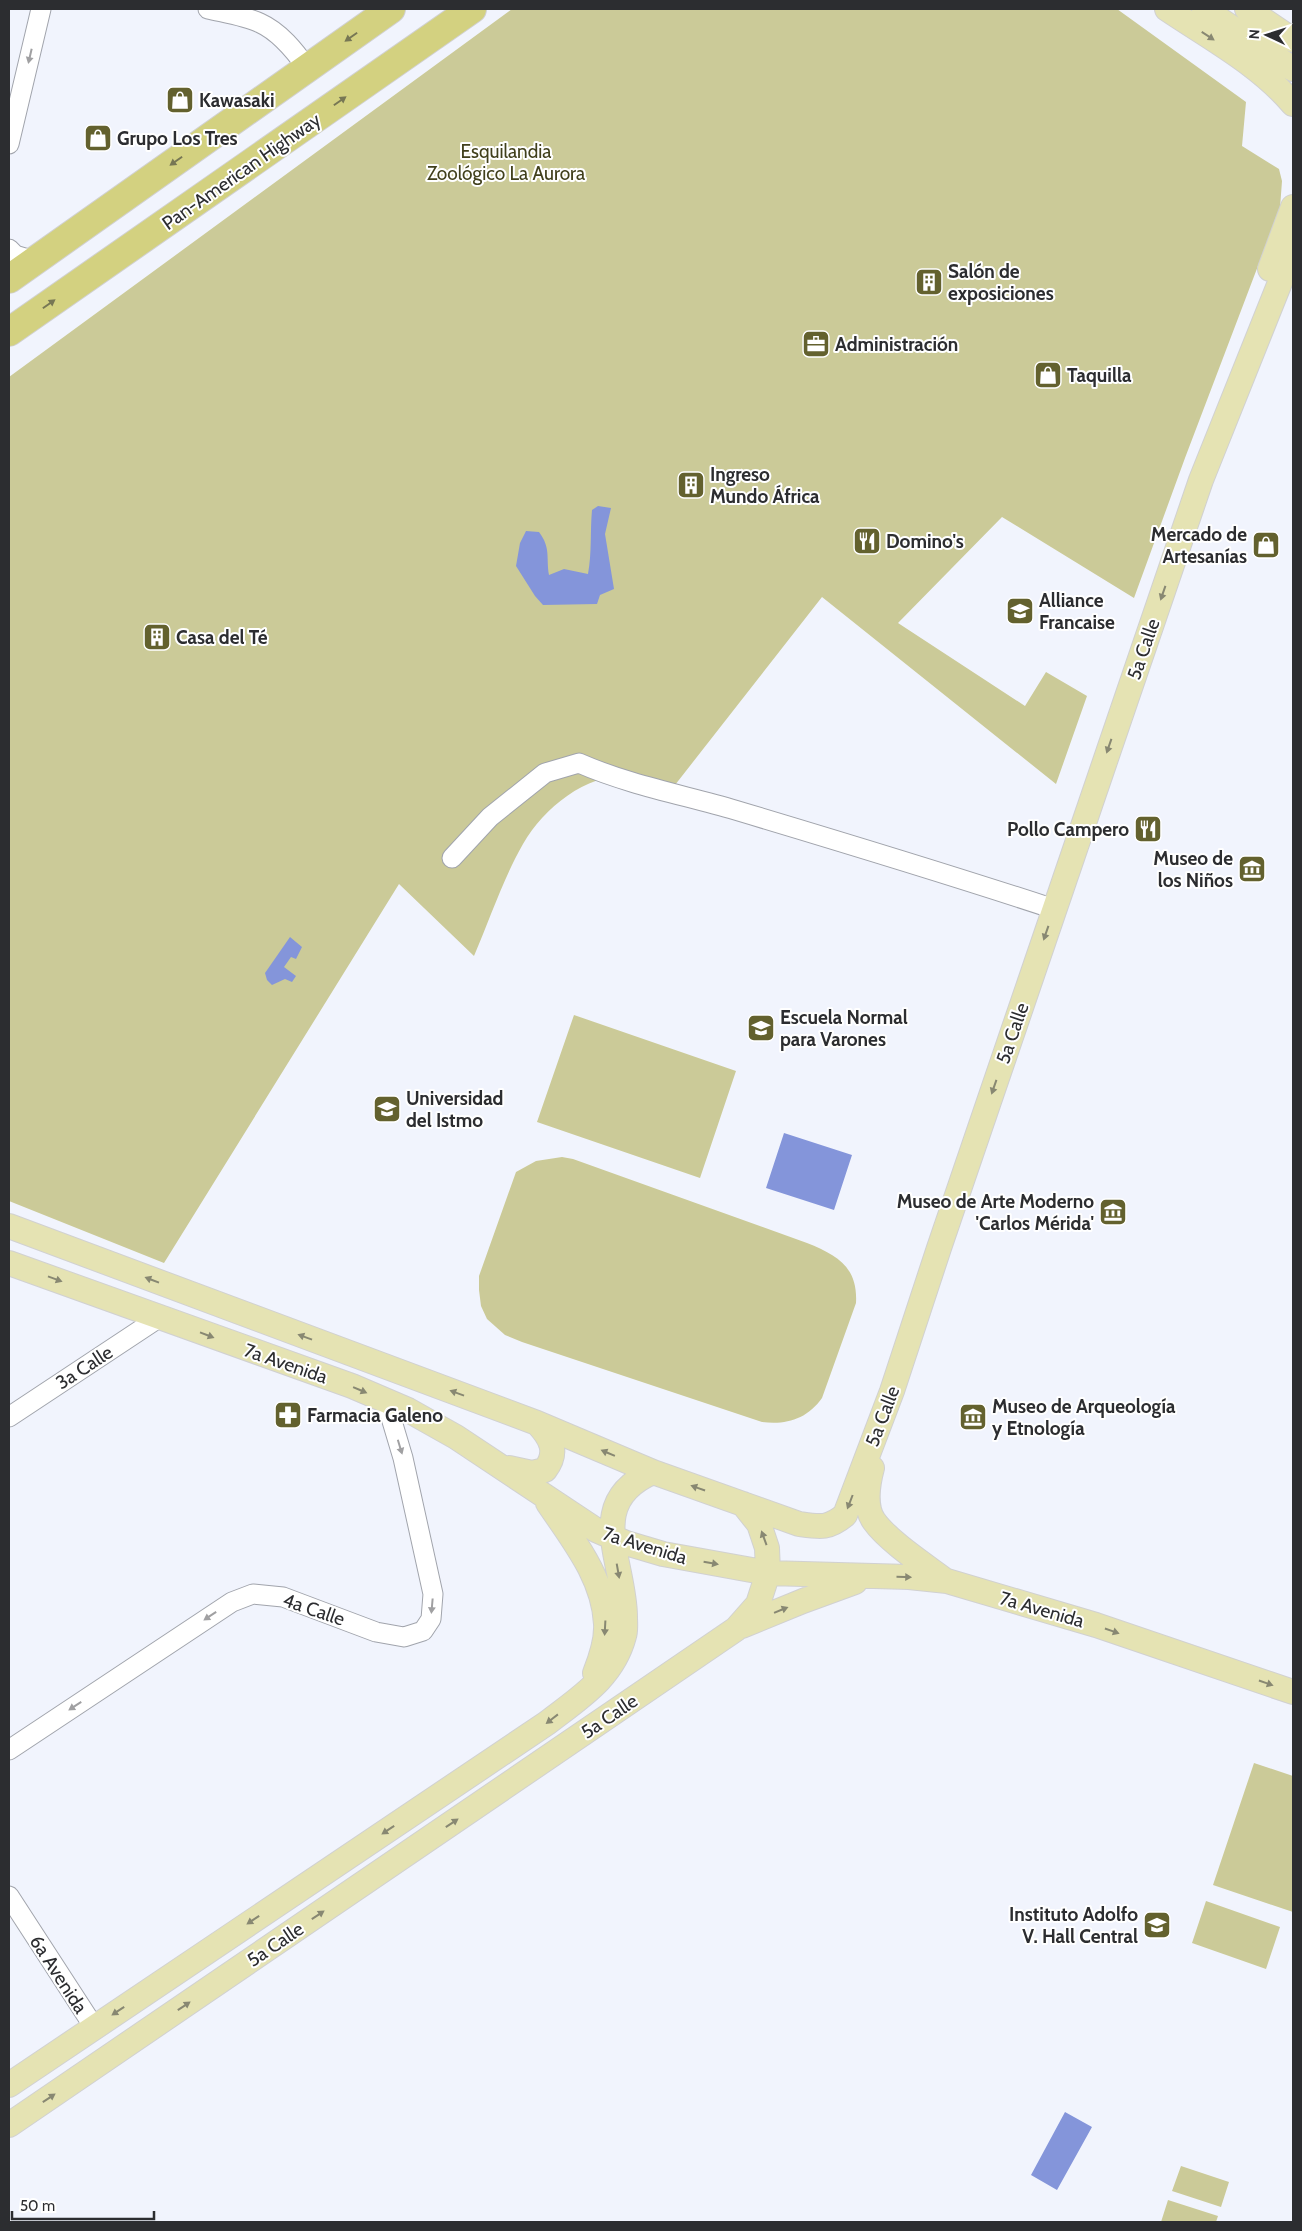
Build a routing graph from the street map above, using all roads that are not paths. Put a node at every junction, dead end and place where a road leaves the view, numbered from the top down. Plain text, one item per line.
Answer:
1 (41, 9) edge
2 (208, 9) edge
3 (391, 9) edge
4 (472, 9) edge
5 (1167, 9) edge
6 (1204, 9) edge
7 (1247, 9) edge
8 (1293, 40) edge
9 (307, 68) junction
10 (1293, 69) edge
11 (1293, 104) edge
12 (9, 144) edge
13 (1293, 207) edge
14 (9, 249) edge
15 (1293, 250) edge
16 (36, 260) junction
17 (9, 280) edge
18 (9, 332) edge
19 (1200, 480) junction
20 (452, 858) dead end
21 (1054, 908) junction
22 (9, 1226) edge
23 (9, 1263) edge
24 (160, 1317) junction
25 (892, 1391) junction
26 (386, 1401) junction
27 (9, 1417) edge
28 (537, 1423) junction
29 (502, 1467) junction
30 (653, 1472) junction
31 (541, 1492) junction
32 (743, 1504) junction
33 (613, 1538) junction
34 (768, 1573) junction
35 (871, 1577) junction
36 (947, 1581) junction
37 (736, 1629) junction
38 (590, 1689) junction
39 (1293, 1692) edge
40 (9, 1750) edge
41 (9, 1896) edge
42 (94, 2027) junction
43 (9, 2085) edge
44 (9, 2125) edge

1 -> 12 street
2 - 9 street
3 -> 9 highway
18 -> 4 highway, Pan-American Highway
5 -> 11 main road
6 - 10 main road
7 - 8 main road
9 -> 16 highway
13 - 19 main road
14 - 16 street
15 - 19 main road, 5a Calle
16 - 17 highway
19 -> 21 main road, 5a Calle
20 - 21 street
21 -> 25 main road, 5a Calle
28 -> 22 main road, 7a Avenida
23 -> 24 main road, 7a Avenida
24 -> 26 main road, 7a Avenida
24 - 27 street, 3a Calle
25 -> 32 main road, 5a Calle
25 - 36 main road
26 - 29 main road, 7a Avenida
26 -> 40 street, 4a Calle
28 - 29 main road
30 -> 28 main road, 7a Avenida
29 - 31 main road, 7a Avenida
32 -> 30 main road, 7a Avenida
30 - 33 main road, 5a Calle
31 - 33 main road, 7a Avenida
31 -> 38 main road
34 -> 32 main road, 5a Calle
33 -> 34 main road, 7a Avenida
33 -> 38 main road, 5a Calle
34 - 35 main road, 7a Avenida
34 - 37 main road, 5a Calle
35 -> 36 main road, 7a Avenida
37 -> 35 main road
36 -> 39 main road, 7a Avenida
44 -> 37 main road, 5a Calle
38 -> 42 main road, 5a Calle
41 - 42 street, 6a Avenida
42 - 43 main road, 5a Calle

